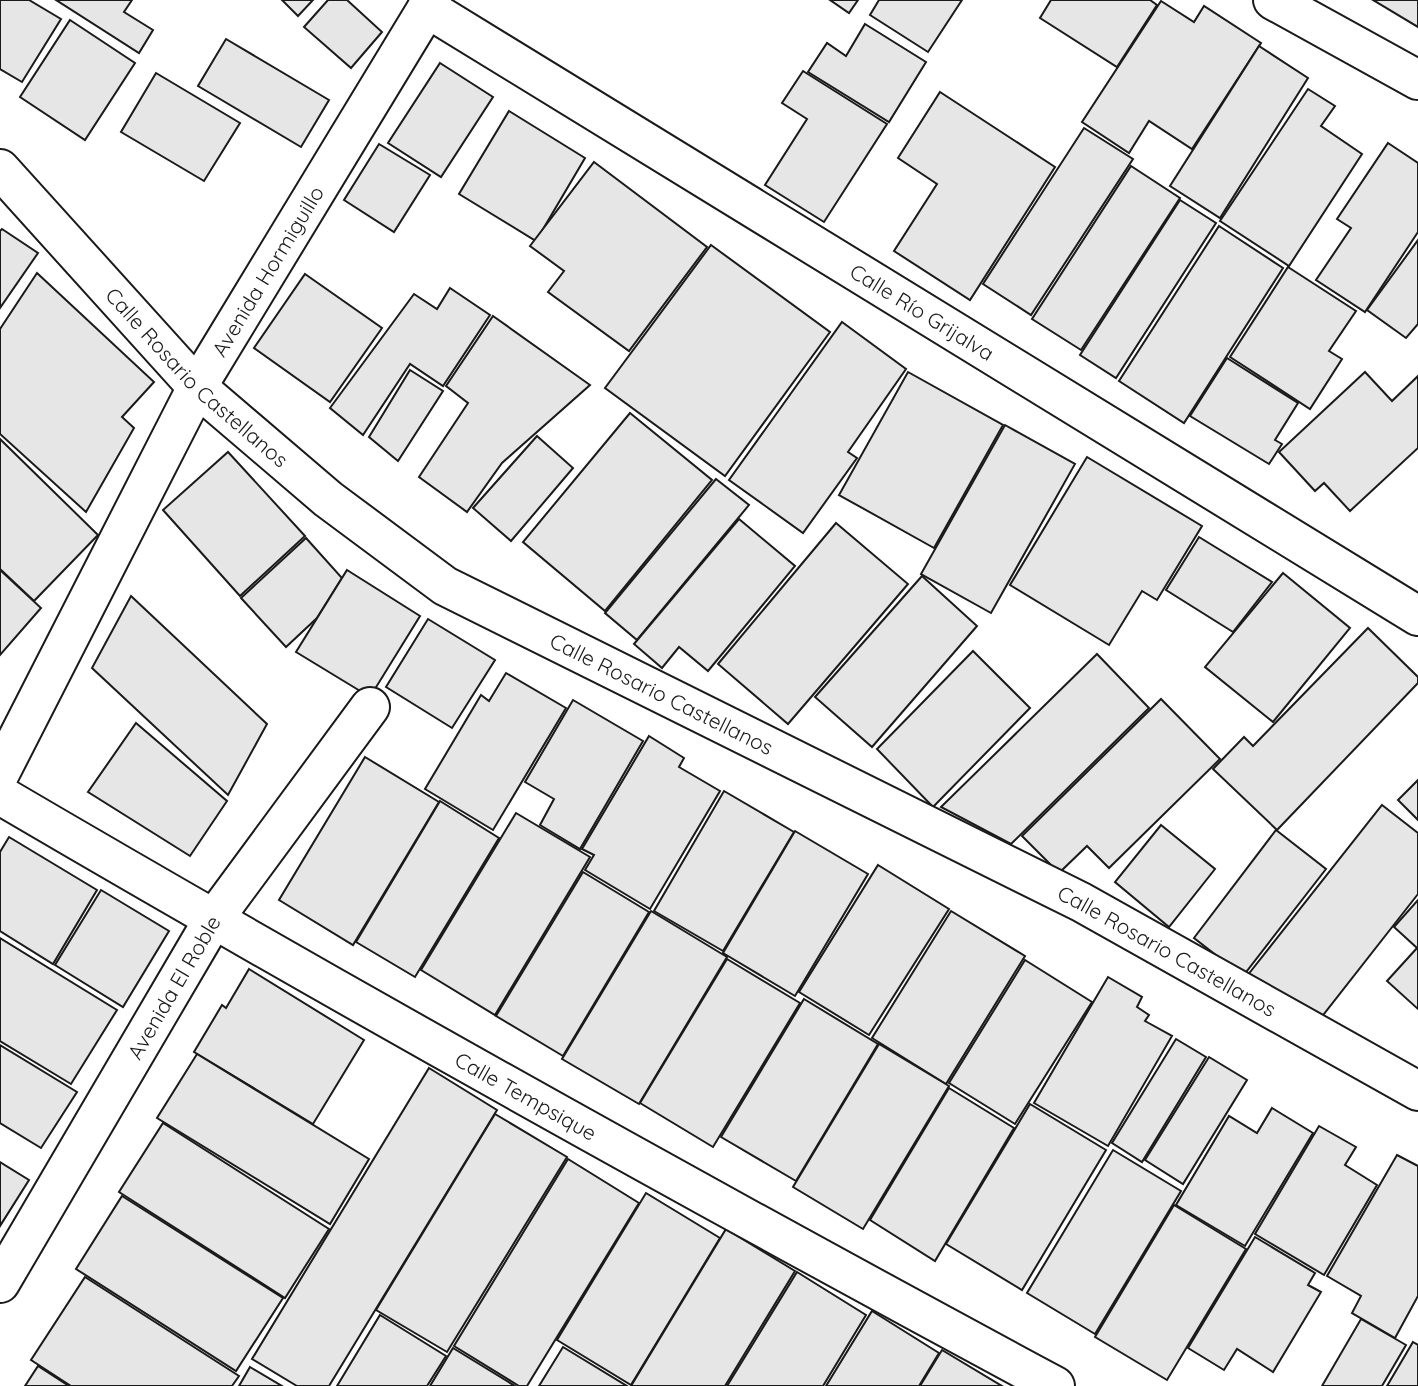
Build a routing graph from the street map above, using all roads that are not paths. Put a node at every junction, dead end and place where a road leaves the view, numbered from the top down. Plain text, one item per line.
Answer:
1 (1273, 0) edge
2 (429, 4) edge
3 (1418, 80) edge
4 (0, 169) edge
5 (197, 387) junction
6 (1418, 616) edge
7 (370, 707) dead end
8 (0, 773) edge
9 (0, 795) edge
10 (213, 920) junction
11 (1418, 1091) edge
12 (0, 1283) edge
13 (1055, 1386) edge

1 - 3 street
2 - 5 street, Avenida Hormiguillo
2 - 6 street, Calle Río Grijalva
4 - 5 street, Calle Rosario Castellanos
5 - 8 street, Avenida Hormiguillo
5 - 11 street, Calle Rosario Castellanos
7 - 10 street, Avenida El Roble
9 - 10 street, Calle Tempsique
10 - 12 street, Avenida El Roble
10 - 13 street, Calle Tempsique

